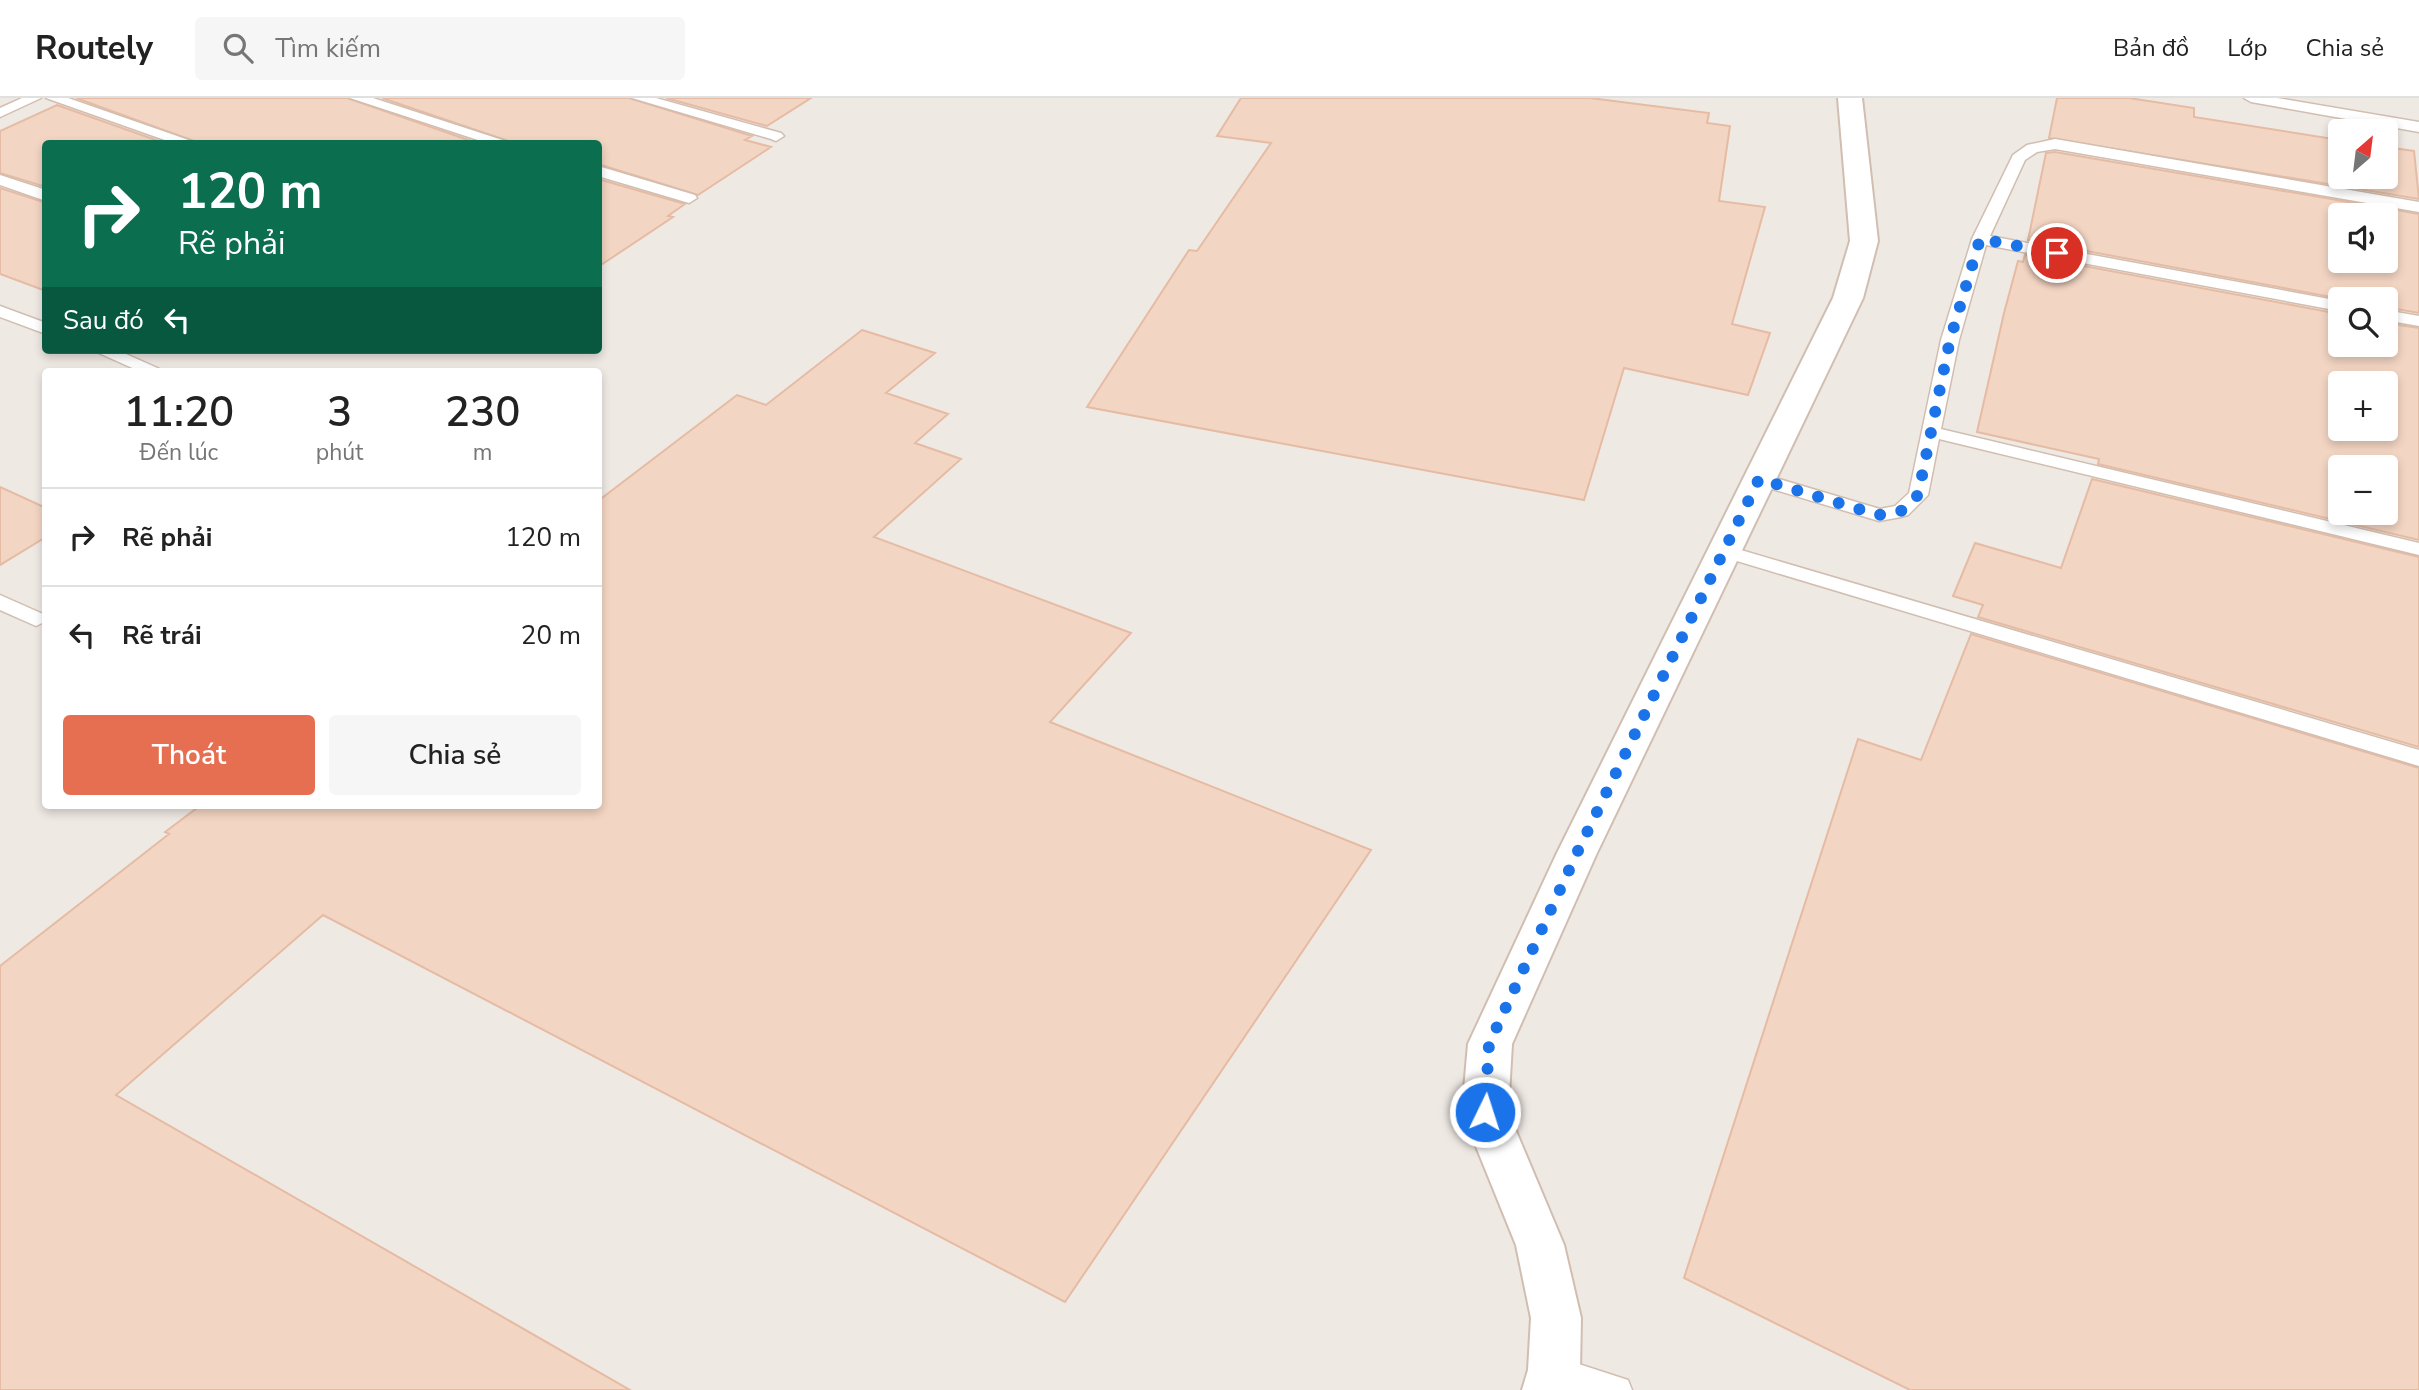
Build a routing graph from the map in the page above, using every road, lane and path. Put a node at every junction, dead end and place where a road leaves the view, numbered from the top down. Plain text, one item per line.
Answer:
1 (34, 98) edge
2 (53, 98) edge
3 (356, 98) edge
4 (639, 98) edge
5 (1850, 98) edge
6 (2251, 98) edge
7 (0, 113) edge
8 (2419, 127) edge
9 (776, 136) dead end
10 (181, 140) edge
11 (495, 140) edge
12 (602, 171) edge
13 (0, 180) edge
14 (42, 195) edge
15 (689, 198) dead end
16 (2419, 207) edge
17 (1980, 239) junction
18 (2328, 304) edge
19 (0, 311) edge
20 (2398, 317) edge
21 (2419, 321) edge
22 (42, 327) edge
23 (111, 354) edge
24 (147, 368) edge
25 (1932, 432) junction
26 (1759, 479) junction
27 (2419, 549) edge
28 (1724, 551) junction
29 (0, 602) edge
30 (36, 619) dead end
31 (2419, 758) edge
32 (1551, 1380) edge
33 (1617, 1390) edge

1 - 7 lane
2 - 10 lane
3 - 11 lane
4 - 9 lane
5 - 26 street
6 - 8 lane
12 - 15 lane
13 - 14 lane
16 - 17 lane
17 - 18 lane
17 - 25 lane
19 - 22 lane
20 - 21 lane
23 - 24 lane
25 - 26 lane
25 - 27 lane
26 - 28 street
28 - 31 lane
28 - 32 street
29 - 30 lane
32 - 33 lane

